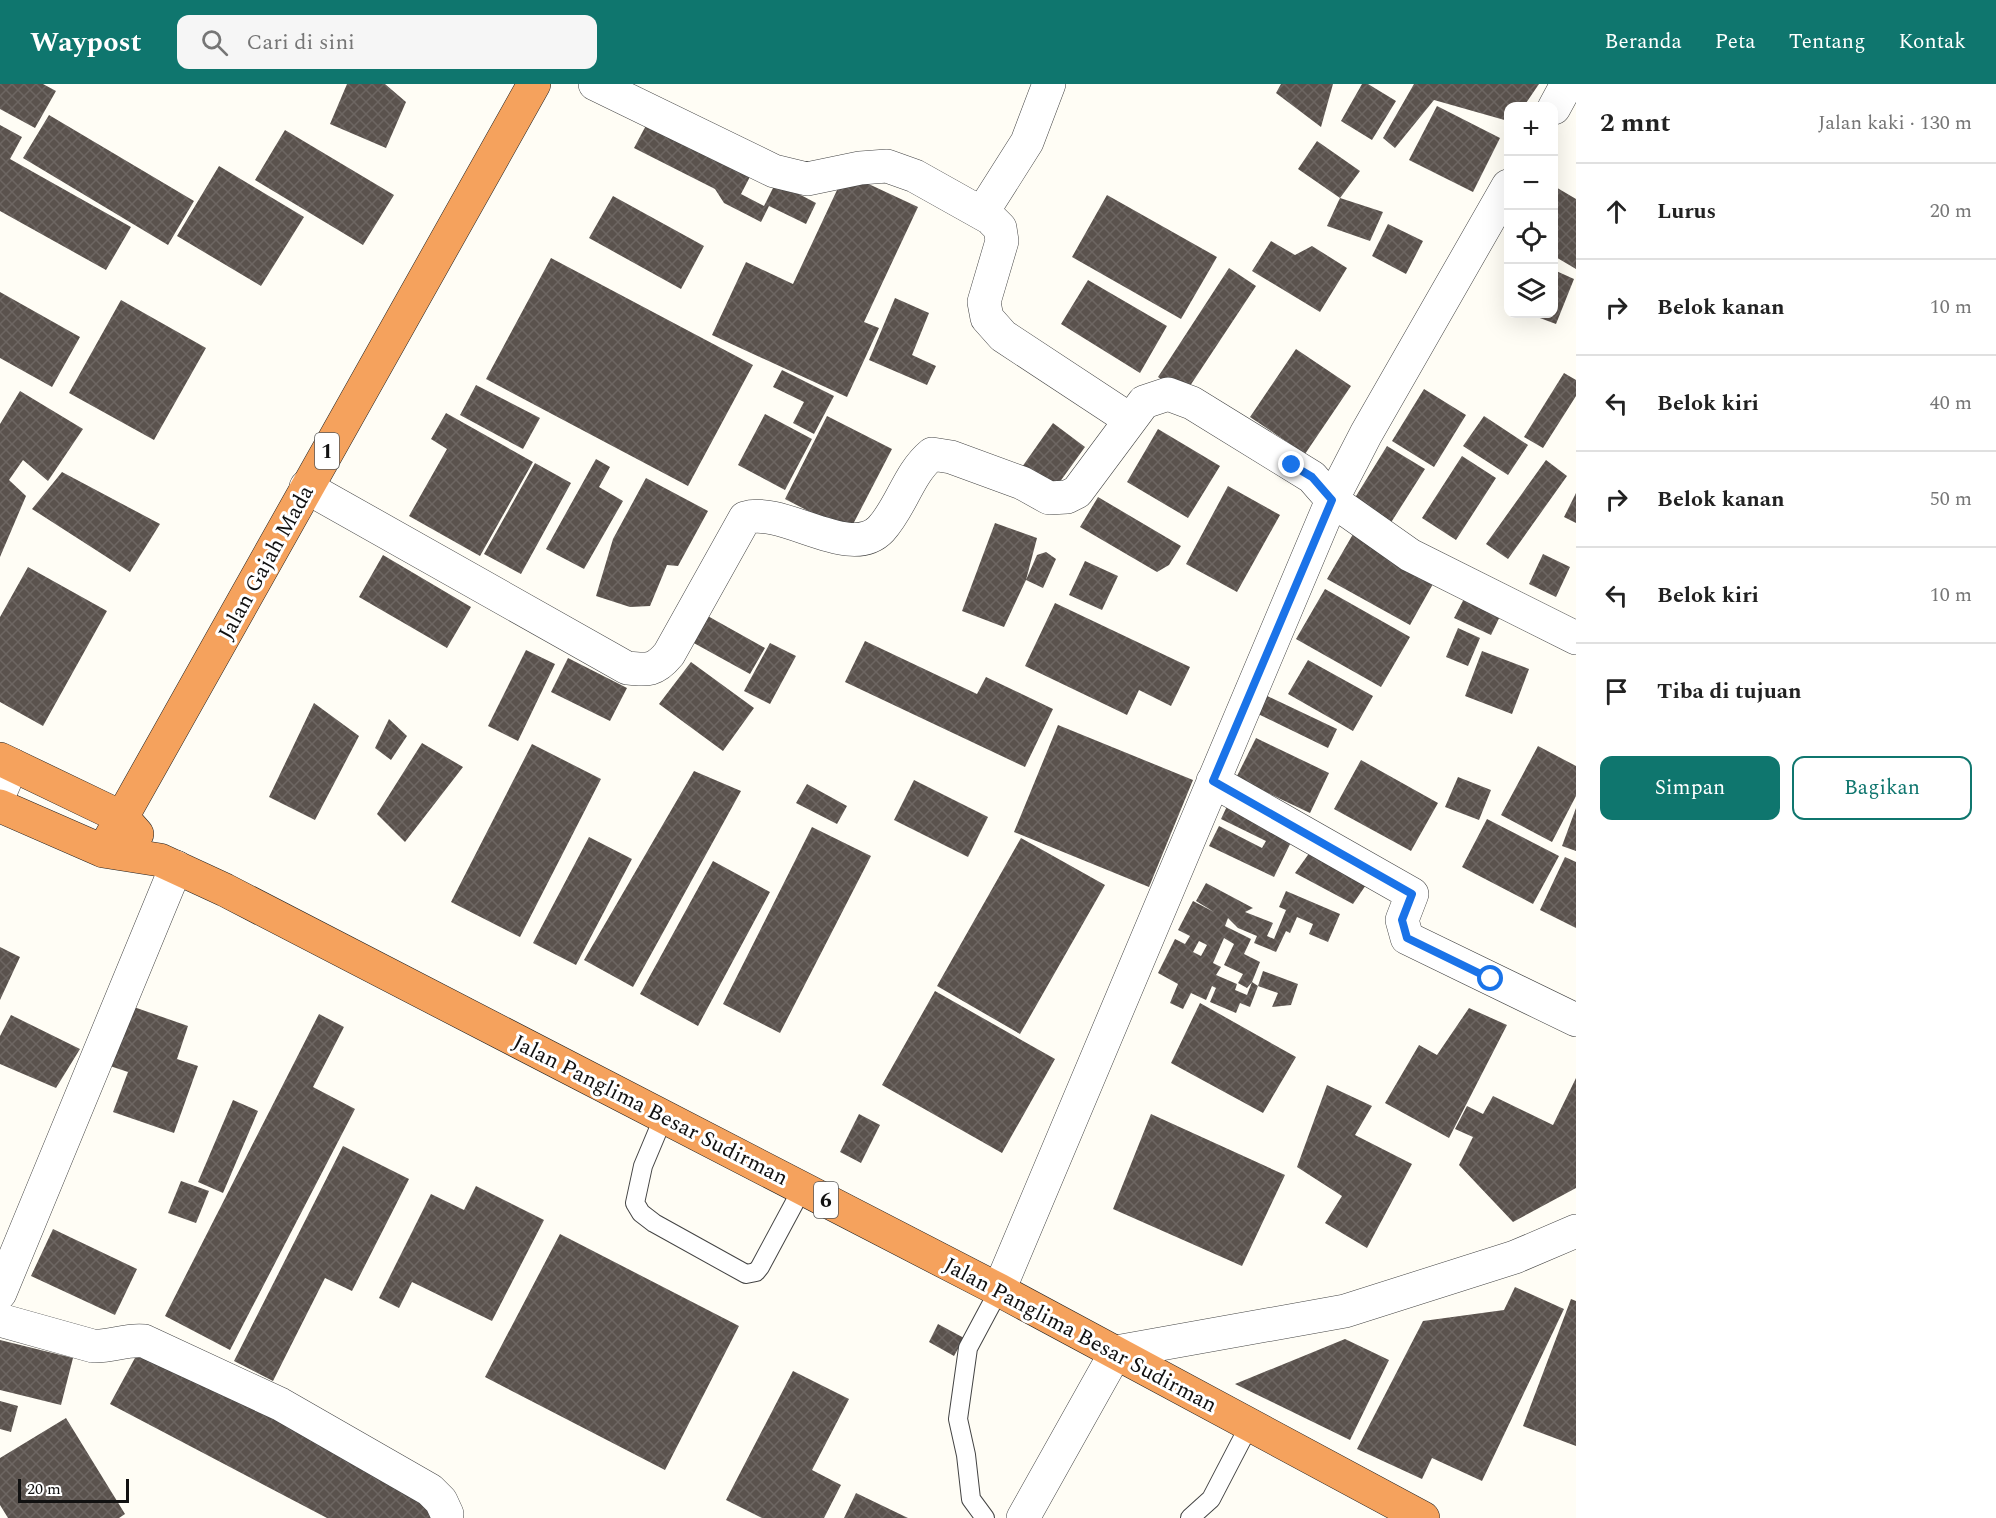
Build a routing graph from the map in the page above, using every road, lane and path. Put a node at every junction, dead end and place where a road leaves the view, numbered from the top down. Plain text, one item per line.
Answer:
1 (534, 84) edge
2 (595, 84) edge
3 (1048, 84) edge
4 (1567, 84) edge
5 (1557, 102) edge
6 (1504, 195) edge
7 (981, 213) junction
8 (1129, 419) junction
9 (306, 487) junction
10 (1332, 500) junction
11 (1576, 638) edge
12 (4, 772) edge
13 (1213, 781) junction
14 (0, 806) edge
15 (123, 818) junction
16 (103, 851) junction
17 (168, 863) junction
18 (1576, 1020) edge
19 (664, 1116) junction
20 (803, 1187) junction
21 (1576, 1231) edge
22 (999, 1290) junction
23 (0, 1293) edge
24 (0, 1320) edge
25 (1116, 1352) junction
26 (1250, 1424) junction
27 (447, 1514) dead end
28 (985, 1518) edge
29 (1023, 1518) edge
30 (1190, 1518) edge
31 (1423, 1518) edge

1 - 9 highway, Jalan Gajah Mada / 1
2 - 7 street
3 - 7 street
4 - 5 street
6 - 10 street
7 - 8 street
8 - 9 street
8 - 10 street
9 - 15 highway, Jalan Gajah Mada / 1
10 - 11 street
10 - 13 street
12 - 15 highway
13 - 18 street
13 - 22 street
14 - 16 highway, Jalan Panglima Besar Sudirman
15 - 16 highway, Jalan Gajah Mada / 1
15 - 17 highway, Jalan Panglima Besar Sudirman / 6
16 - 17 highway, Jalan Panglima Besar Sudirman / 6
17 - 19 highway, Jalan Panglima Besar Sudirman / 6
17 - 23 street
19 - 20 highway, Jalan Panglima Besar Sudirman / 6
19 - 20 lane
20 - 22 highway, Jalan Panglima Besar Sudirman / 6
21 - 25 street
22 - 25 highway, Jalan Panglima Besar Sudirman / 6
22 - 28 lane
24 - 27 street
25 - 26 highway, Jalan Panglima Besar Sudirman / 6
25 - 29 street
26 - 30 lane
26 - 31 highway, Jalan Panglima Besar Sudirman / 6

